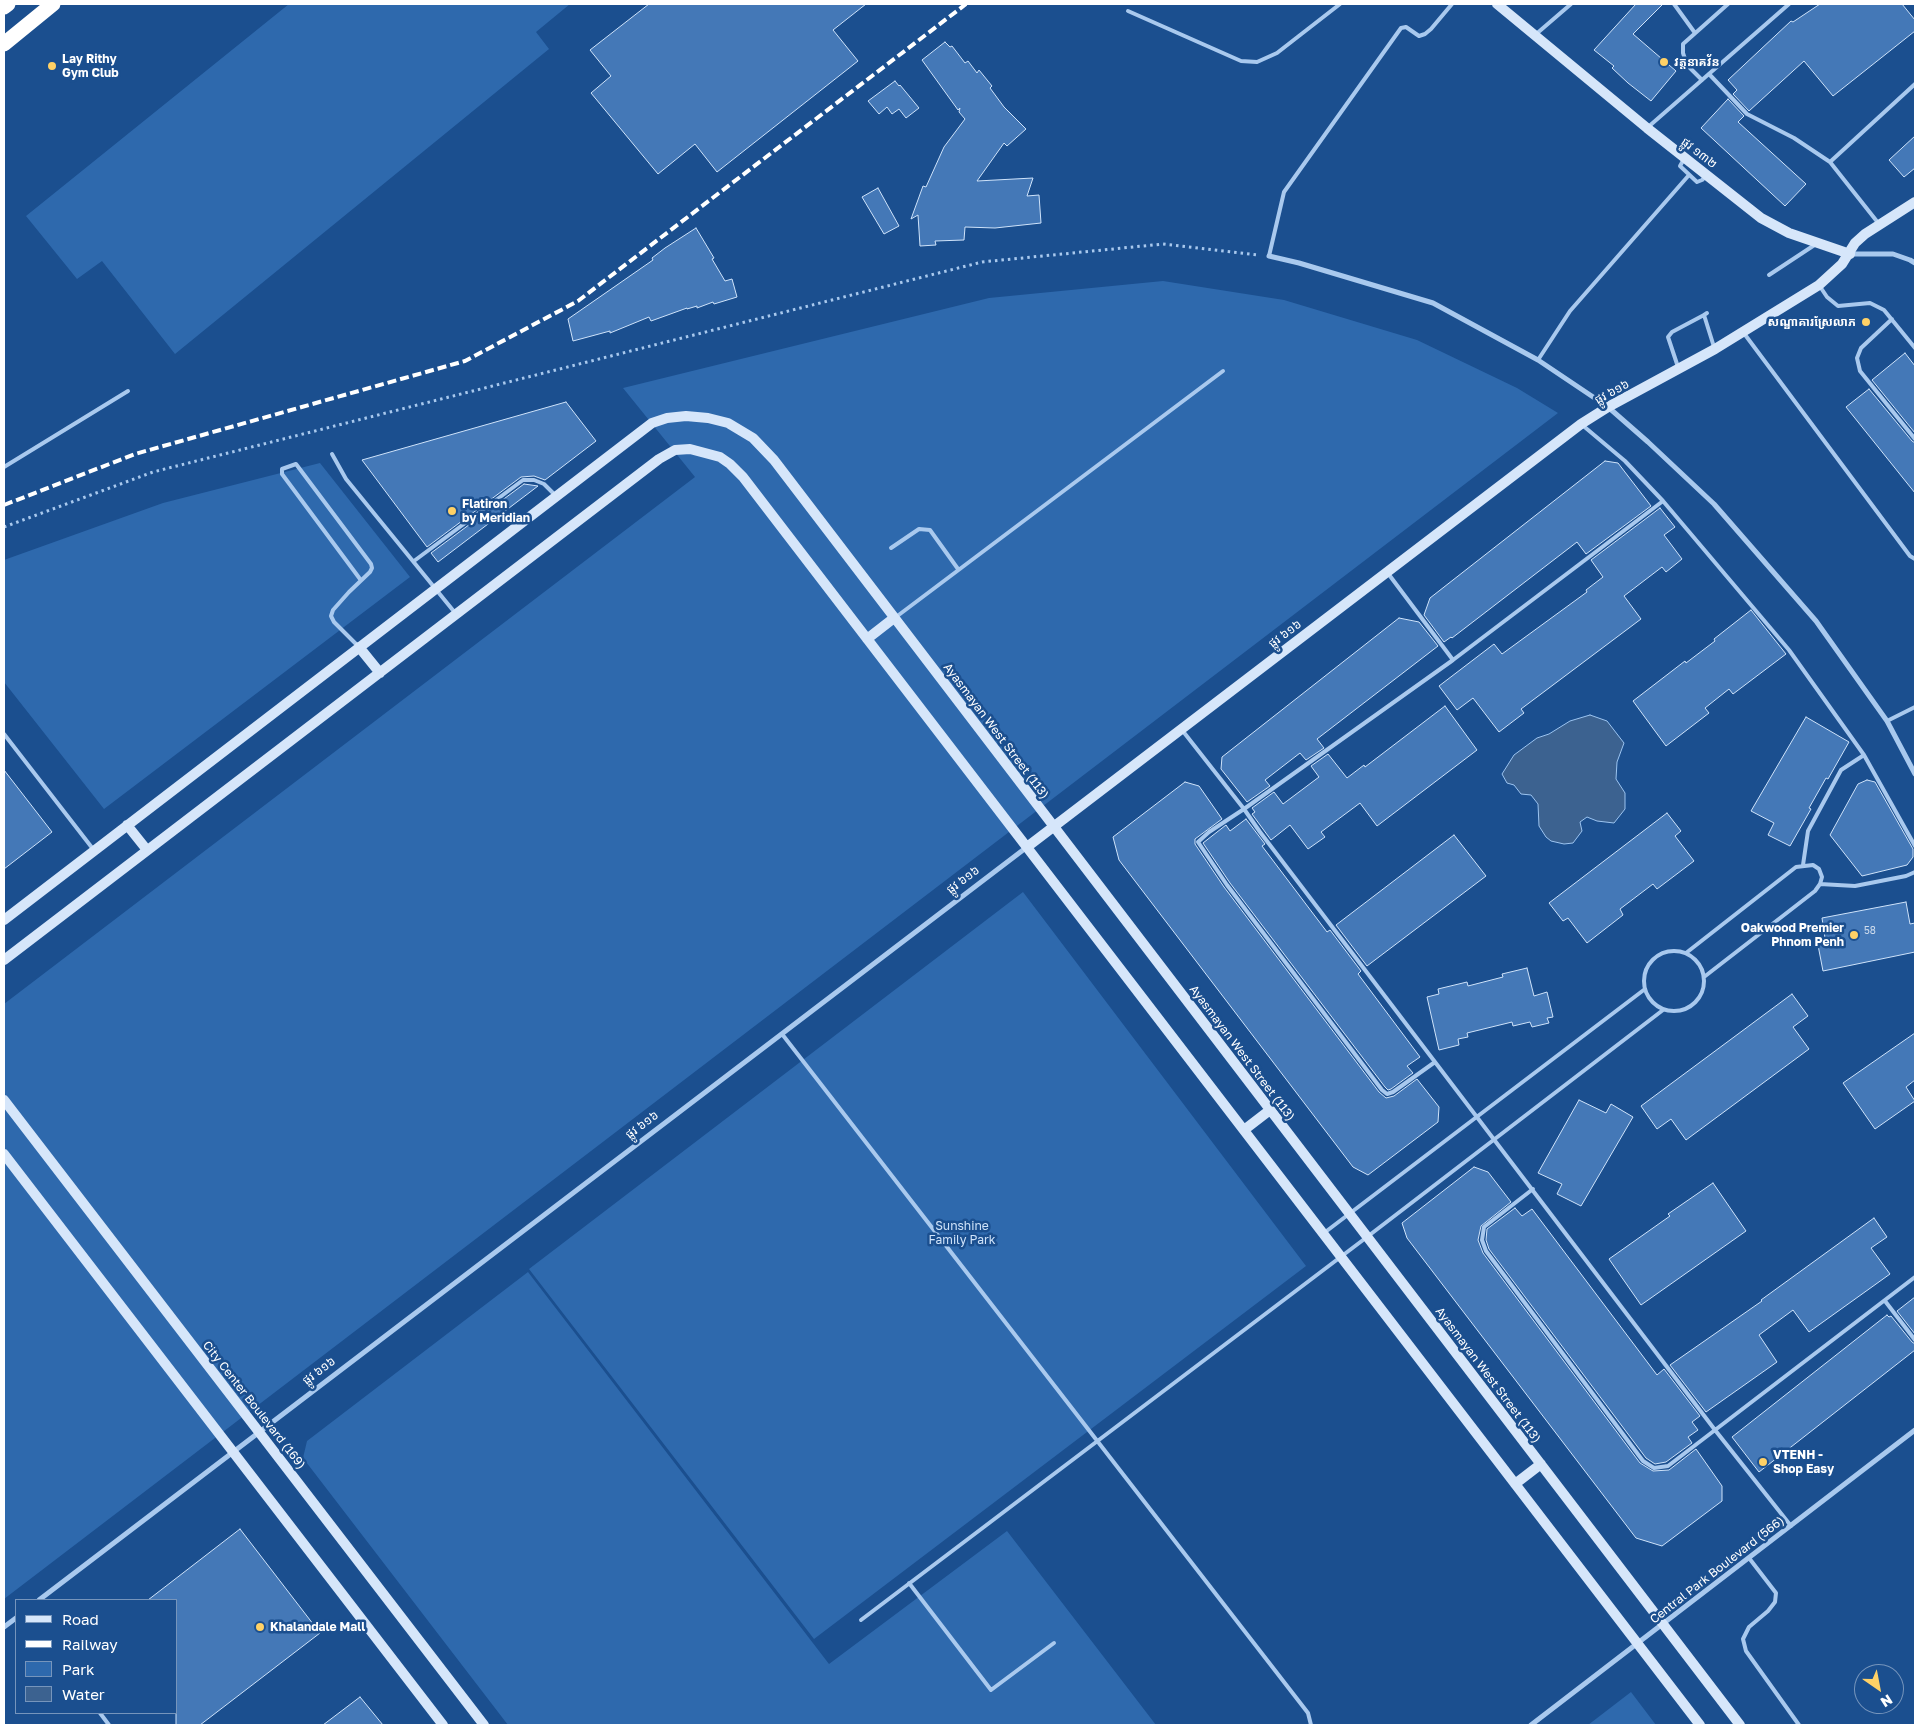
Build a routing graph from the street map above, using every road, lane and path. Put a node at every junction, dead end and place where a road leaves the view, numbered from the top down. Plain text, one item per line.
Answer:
1 (8, 4) edge
2 (53, 4) edge
3 (1340, 4) edge
4 (1452, 4) edge
5 (1496, 4) edge
6 (1571, 4) edge
7 (1674, 4) edge
8 (1728, 4) edge
9 (1789, 4) edge
10 (4, 7) edge
11 (1128, 11) dead end
12 (1695, 33) junction
13 (1535, 35) junction
14 (4, 44) edge
15 (1710, 74) junction
16 (1702, 80) junction
17 (1915, 84) edge
18 (1647, 128) junction
19 (1685, 158) junction
20 (1830, 162) junction
21 (1689, 175) junction
22 (1707, 175) junction
23 (1915, 202) edge
24 (1879, 224) junction
25 (1817, 242) junction
26 (1850, 254) junction
27 (1269, 256) junction
28 (1915, 264) edge
29 (1768, 275) dead end
30 (1818, 285) junction
31 (1892, 319) junction
32 (1743, 332) junction
33 (1915, 348) edge
34 (1715, 349) junction
35 (1538, 360) junction
36 (1679, 369) junction
37 (1223, 371) dead end
38 (128, 391) dead end
39 (1608, 407) junction
40 (1581, 424) junction
41 (1915, 439) edge
42 (332, 454) dead end
43 (4, 467) edge
44 (556, 496) junction
45 (1663, 501) junction
46 (4, 527) edge
47 (891, 548) dead end
48 (1915, 559) edge
49 (414, 561) junction
50 (958, 569) junction
51 (1387, 572) junction
52 (360, 579) junction
53 (435, 589) junction
54 (456, 614) junction
55 (894, 618) junction
56 (867, 638) junction
57 (359, 647) junction
58 (1453, 660) junction
59 (380, 672) junction
60 (1915, 707) edge
61 (1887, 721) junction
62 (1181, 729) junction
63 (4, 734) edge
64 (1864, 755) junction
65 (1915, 774) edge
66 (1244, 809) junction
67 (127, 825) junction
68 (1054, 827) junction
69 (1915, 846) edge
70 (1027, 847) junction
71 (147, 850) junction
72 (94, 851) junction
73 (1803, 865) junction
74 (1915, 872) edge
75 (1820, 884) junction
76 (4, 920) edge
77 (1686, 953) junction
78 (4, 960) edge
79 (1704, 977) junction
80 (1645, 989) junction
81 (1663, 1010) junction
82 (782, 1034) junction
83 (1435, 1062) junction
84 (4, 1100) edge
85 (1270, 1110) junction
86 (1477, 1116) junction
87 (1244, 1130) junction
88 (1494, 1139) junction
89 (4, 1154) edge
90 (1533, 1189) junction
91 (1349, 1214) junction
92 (1323, 1234) junction
93 (1367, 1237) junction
94 (1341, 1256) junction
95 (1915, 1278) edge
96 (1885, 1301) junction
97 (1915, 1340) edge
98 (1715, 1430) junction
99 (1915, 1430) edge
100 (259, 1432) junction
101 (1096, 1441) junction
102 (234, 1452) junction
103 (1541, 1464) junction
104 (1515, 1484) junction
105 (1790, 1526) junction
106 (1749, 1558) junction
107 (909, 1583) junction
108 (40, 1599) edge
109 (15, 1619) edge
110 (861, 1620) dead end
111 (1663, 1625) junction
112 (4, 1627) edge
113 (1054, 1643) dead end
114 (1638, 1644) junction
115 (101, 1714) edge
116 (1797, 1724) edge
117 (110, 1725) edge
118 (443, 1725) edge
119 (484, 1725) edge
120 (1311, 1725) edge
121 (1531, 1725) edge
122 (1700, 1725) edge
123 (1740, 1725) edge

1 - 10 highway
2 - 14 highway
3 - 11 lane
4 - 27 lane
5 - 13 street, ផ្លូវ ១៣២
6 - 13 lane
7 - 12 lane
8 - 12 lane
9 - 15 lane
12 - 16 lane
13 - 18 street, ផ្លូវ ១៣២
15 - 16 lane
15 - 20 lane
16 - 18 lane
17 - 20 lane
18 - 19 street, ផ្លូវ ១៣២
19 - 21 lane
19 - 22 street, ផ្លូវ ១៣២
20 - 24 lane
21 - 22 lane
21 - 35 lane
22 - 25 street, ផ្លូវ ១៣២
23 - 24 street, ផ្លូវ ៦១៦
24 - 26 street, ផ្លូវ ៦១៦
25 - 26 street, ផ្លូវ ១៣២
25 - 29 lane
26 - 28 street, ផ្លូវ ១៣២
26 - 30 street, ផ្លូវ ៦១៦
27 - 35 street
27 - 46 path
30 - 31 lane
30 - 32 street, ផ្លូវ ៦១៦
31 - 33 lane
31 - 41 lane
32 - 34 street, ផ្លូវ ៦១៦
32 - 48 lane
34 - 36 street, ផ្លូវ ៦១៦
34 - 36 lane
35 - 39 street
36 - 39 street, ផ្លូវ ៦១៦
37 - 50 lane
38 - 43 lane
39 - 40 street, ផ្លូវ ៦១៦
39 - 61 street
40 - 45 lane
40 - 51 street, ផ្លូវ ៦១៦
42 - 49 lane
44 - 49 lane
44 - 53 street, Ayasmayan West Street (113)
44 - 55 street, Ayasmayan West Street (113)
45 - 58 lane
45 - 64 lane
47 - 50 lane
49 - 53 lane
50 - 55 lane
51 - 58 lane
51 - 62 street, ផ្លូវ ៦១៦
52 - 52 lane
52 - 57 lane
53 - 54 lane
53 - 57 street, Ayasmayan West Street (113)
54 - 56 street
54 - 59 street
55 - 56 street
55 - 68 street, Ayasmayan West Street (113)
56 - 70 street
57 - 59 street
57 - 67 street, Ayasmayan West Street (113)
58 - 66 lane
59 - 71 street
60 - 61 lane
61 - 65 street
62 - 66 lane
62 - 68 street, ផ្លូវ ៦១៦
63 - 72 lane
64 - 69 lane
64 - 73 lane
66 - 83 lane
66 - 83 lane
67 - 71 street
67 - 72 street, Ayasmayan West Street (113)
68 - 70 street, ផ្លូវ ៦១៦
68 - 85 street, Ayasmayan West Street (113)
70 - 82 street, ផ្លូវ ៦១៦
70 - 87 street
71 - 78 street
72 - 76 street, Ayasmayan West Street (113)
73 - 75 lane
73 - 77 lane
74 - 75 lane
75 - 79 lane
77 - 79 lane
77 - 80 lane
79 - 81 lane
80 - 81 lane
80 - 86 lane
81 - 88 lane
82 - 100 street, ផ្លូវ ៦១៦
82 - 101 lane
83 - 86 lane
84 - 100 street, City Center Boulevard (169)
85 - 87 street
85 - 91 street, Ayasmayan West Street (113)
86 - 88 lane
86 - 91 lane
87 - 92 street
88 - 90 lane
88 - 93 lane
89 - 102 street
90 - 98 lane
90 - 98 lane
91 - 92 lane
91 - 93 street, Ayasmayan West Street (113)
92 - 94 street
93 - 94 lane
93 - 103 street, Ayasmayan West Street (113)
94 - 101 lane
94 - 104 street
95 - 96 lane
96 - 97 lane
96 - 98 lane
98 - 105 lane
99 - 105 street, Central Park Boulevard (566)
100 - 102 street, ផ្លូវ ៦១៦
100 - 119 street, City Center Boulevard (169)
101 - 107 lane
101 - 120 lane
102 - 108 street, ផ្លូវ ៦១៦
102 - 118 street
103 - 104 street
103 - 111 street, Ayasmayan West Street (113)
104 - 114 street
105 - 106 street, Central Park Boulevard (566)
106 - 111 street, Central Park Boulevard (566)
106 - 116 lane
107 - 110 lane
107 - 113 lane
109 - 112 street
111 - 114 street, Central Park Boulevard (566)
111 - 123 street, Ayasmayan West Street (113)
114 - 121 street, Central Park Boulevard (566)
114 - 122 street
115 - 117 lane

